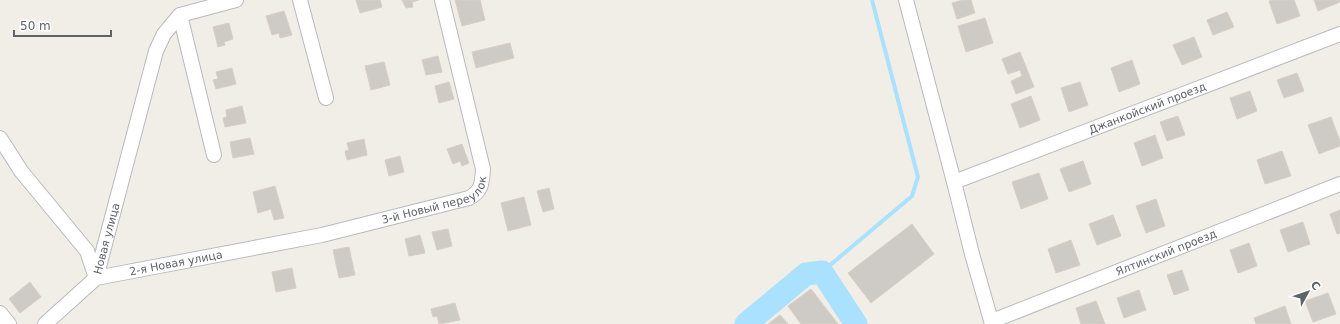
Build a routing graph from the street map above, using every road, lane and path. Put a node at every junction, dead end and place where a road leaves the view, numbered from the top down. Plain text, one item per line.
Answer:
1 (236, 0) edge
2 (300, 0) edge
3 (442, 0) edge
4 (906, 0) edge
5 (180, 16) junction
6 (1340, 34) edge
7 (326, 98) dead end
8 (0, 138) edge
9 (214, 155) dead end
10 (954, 182) junction
11 (1340, 184) edge
12 (322, 235) joint
13 (96, 278) junction
14 (0, 313) edge
15 (992, 322) edge
16 (9, 324) edge
17 (46, 324) edge

1 - 5 street
2 - 7 street
3 - 12 street, 3-й Новый переулок
4 - 10 street
5 - 9 street
5 - 13 street, Новая улица
6 - 10 street, Джанкойский проезд
8 - 13 street, Новая улица
10 - 15 street
11 - 15 street, Ялтинский проезд
12 - 13 street, 2-я Новая улица
13 - 17 street
14 - 16 street

